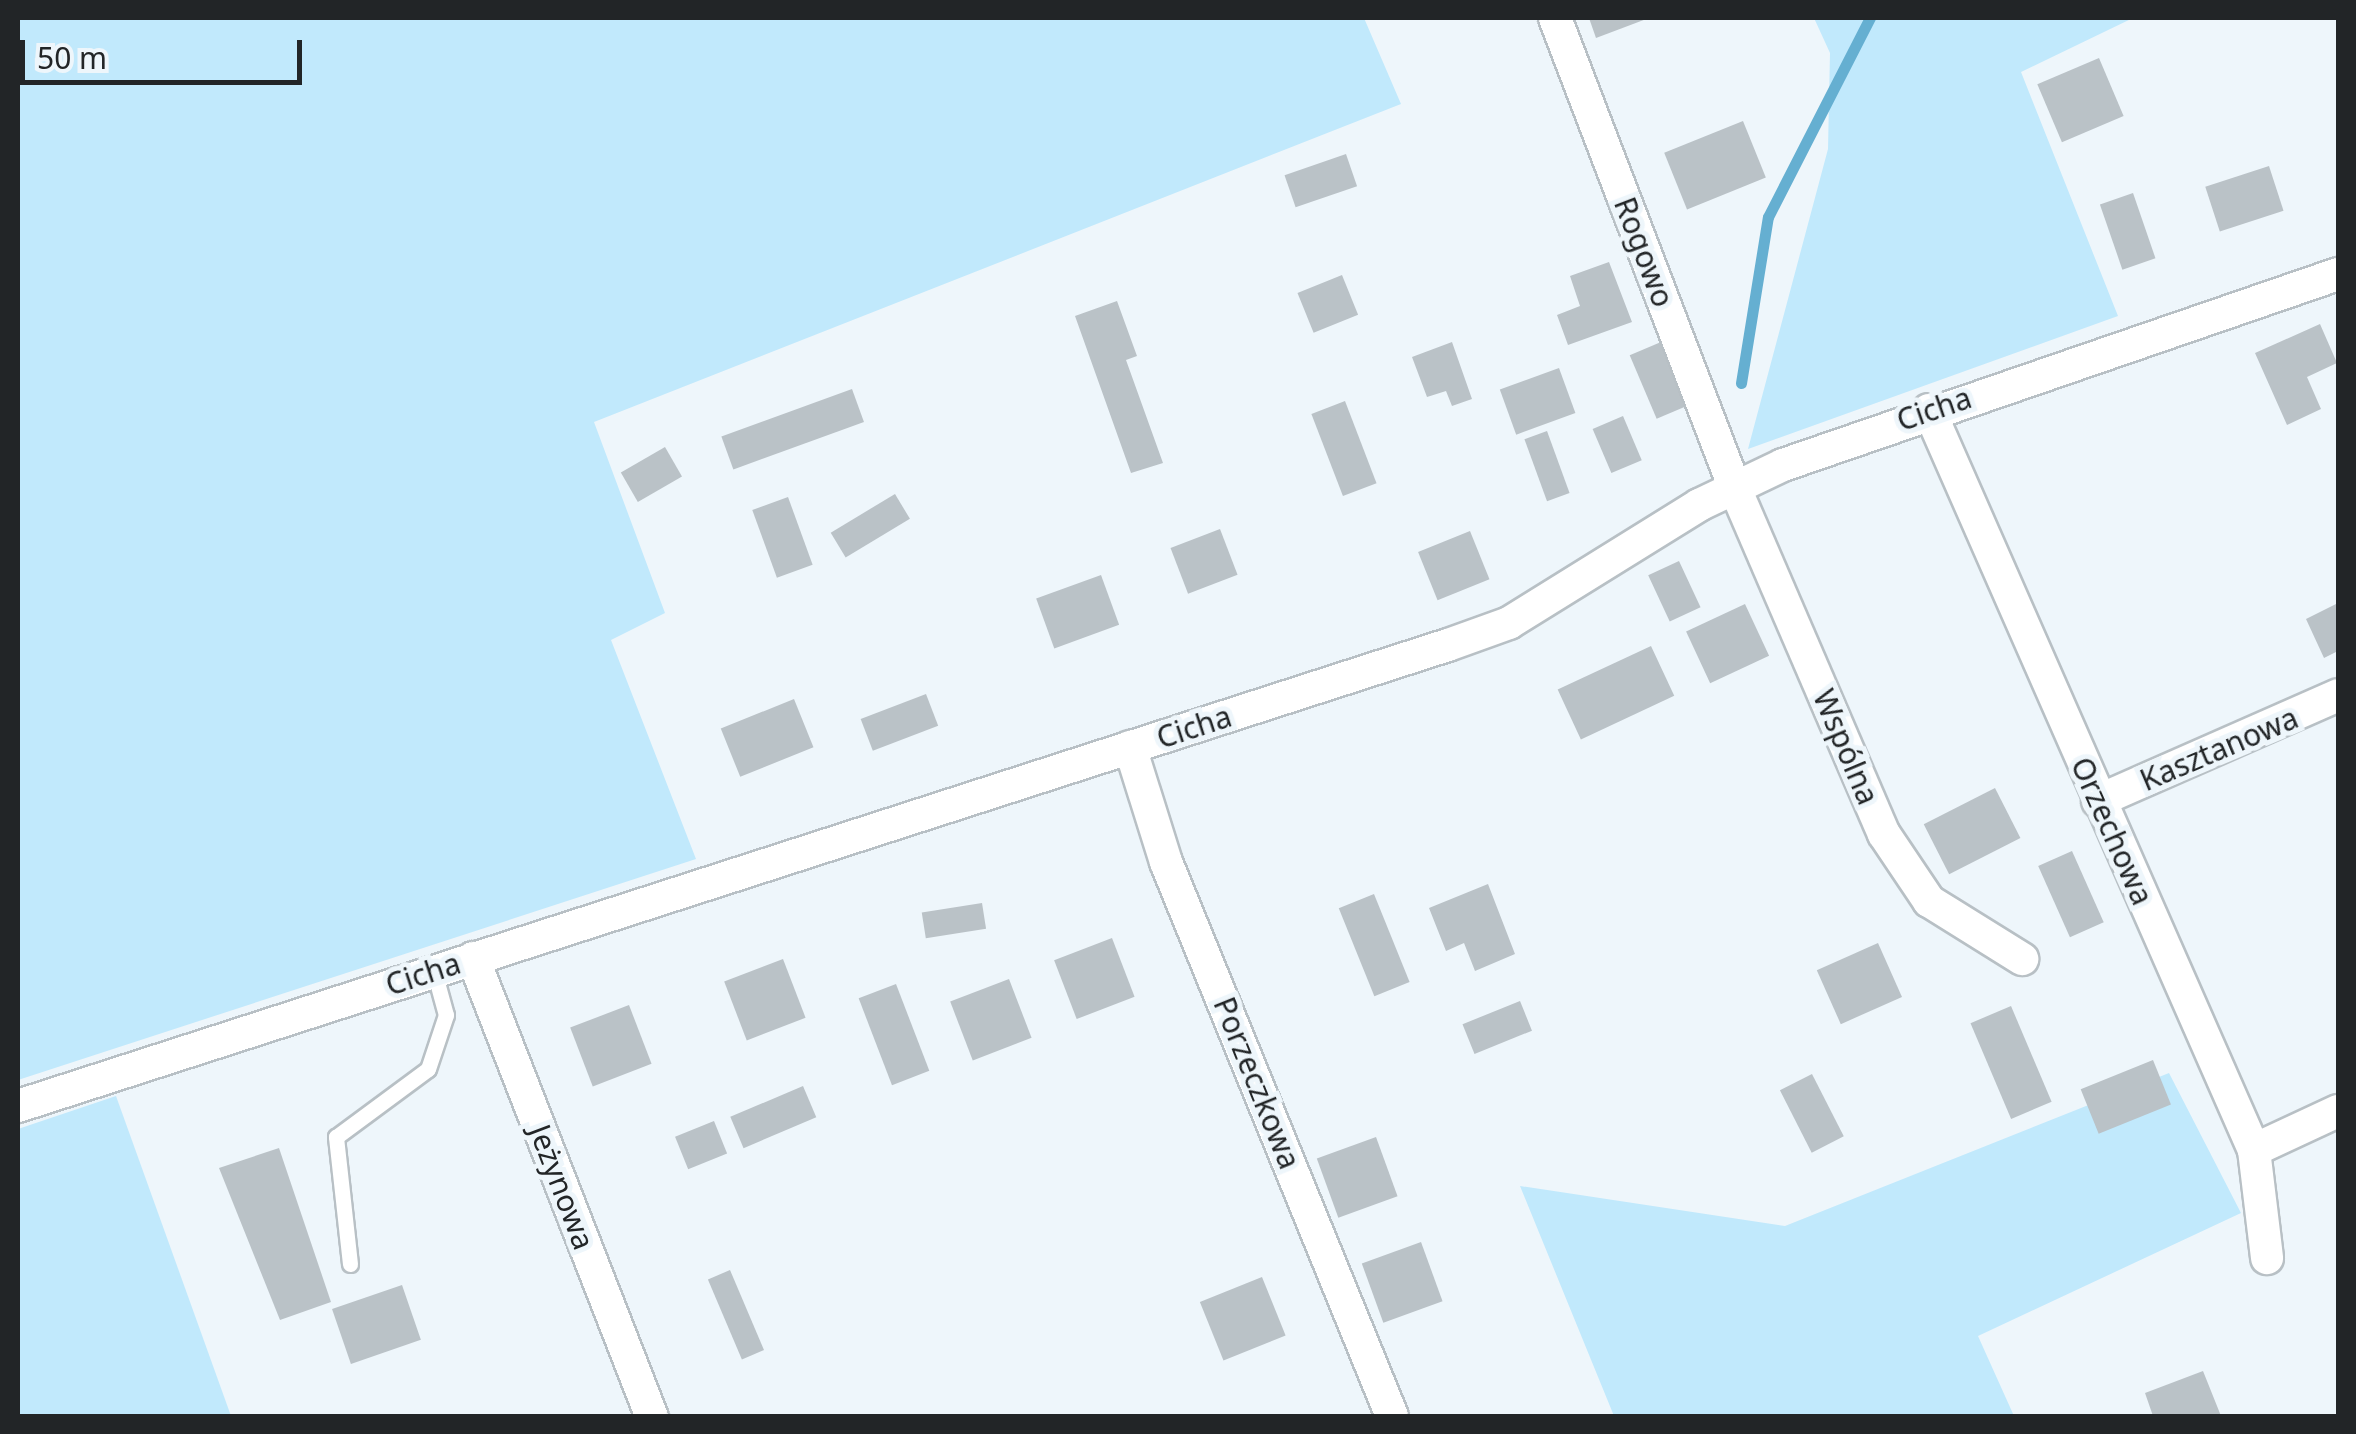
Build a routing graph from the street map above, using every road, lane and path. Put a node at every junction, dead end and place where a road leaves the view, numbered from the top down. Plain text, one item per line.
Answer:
1 (1555, 18) edge
2 (2338, 274) edge
3 (1930, 410) junction
4 (1734, 486) junction
5 (2338, 695) edge
6 (1130, 747) junction
7 (2098, 801) junction
8 (473, 958) junction
9 (2022, 960) dead end
10 (434, 971) junction
11 (18, 1106) edge
12 (2338, 1111) edge
13 (2254, 1150) junction
14 (2267, 1258) dead end
15 (350, 1264) dead end
16 (652, 1416) edge
17 (1392, 1416) edge

1 - 4 street, Rogowo
2 - 3 street, Cicha
3 - 4 street, Cicha
3 - 7 street, Orzechowa
4 - 6 street, Cicha
4 - 9 street, Wspólna
5 - 7 street, Kasztanowa
6 - 8 street, Cicha
6 - 17 street, Porzeczkowa
7 - 13 street, Orzechowa
8 - 10 street, Cicha
8 - 16 street, Jeżynowa
10 - 11 street, Cicha
10 - 15 lane
12 - 13 street
13 - 14 street, Orzechowa

